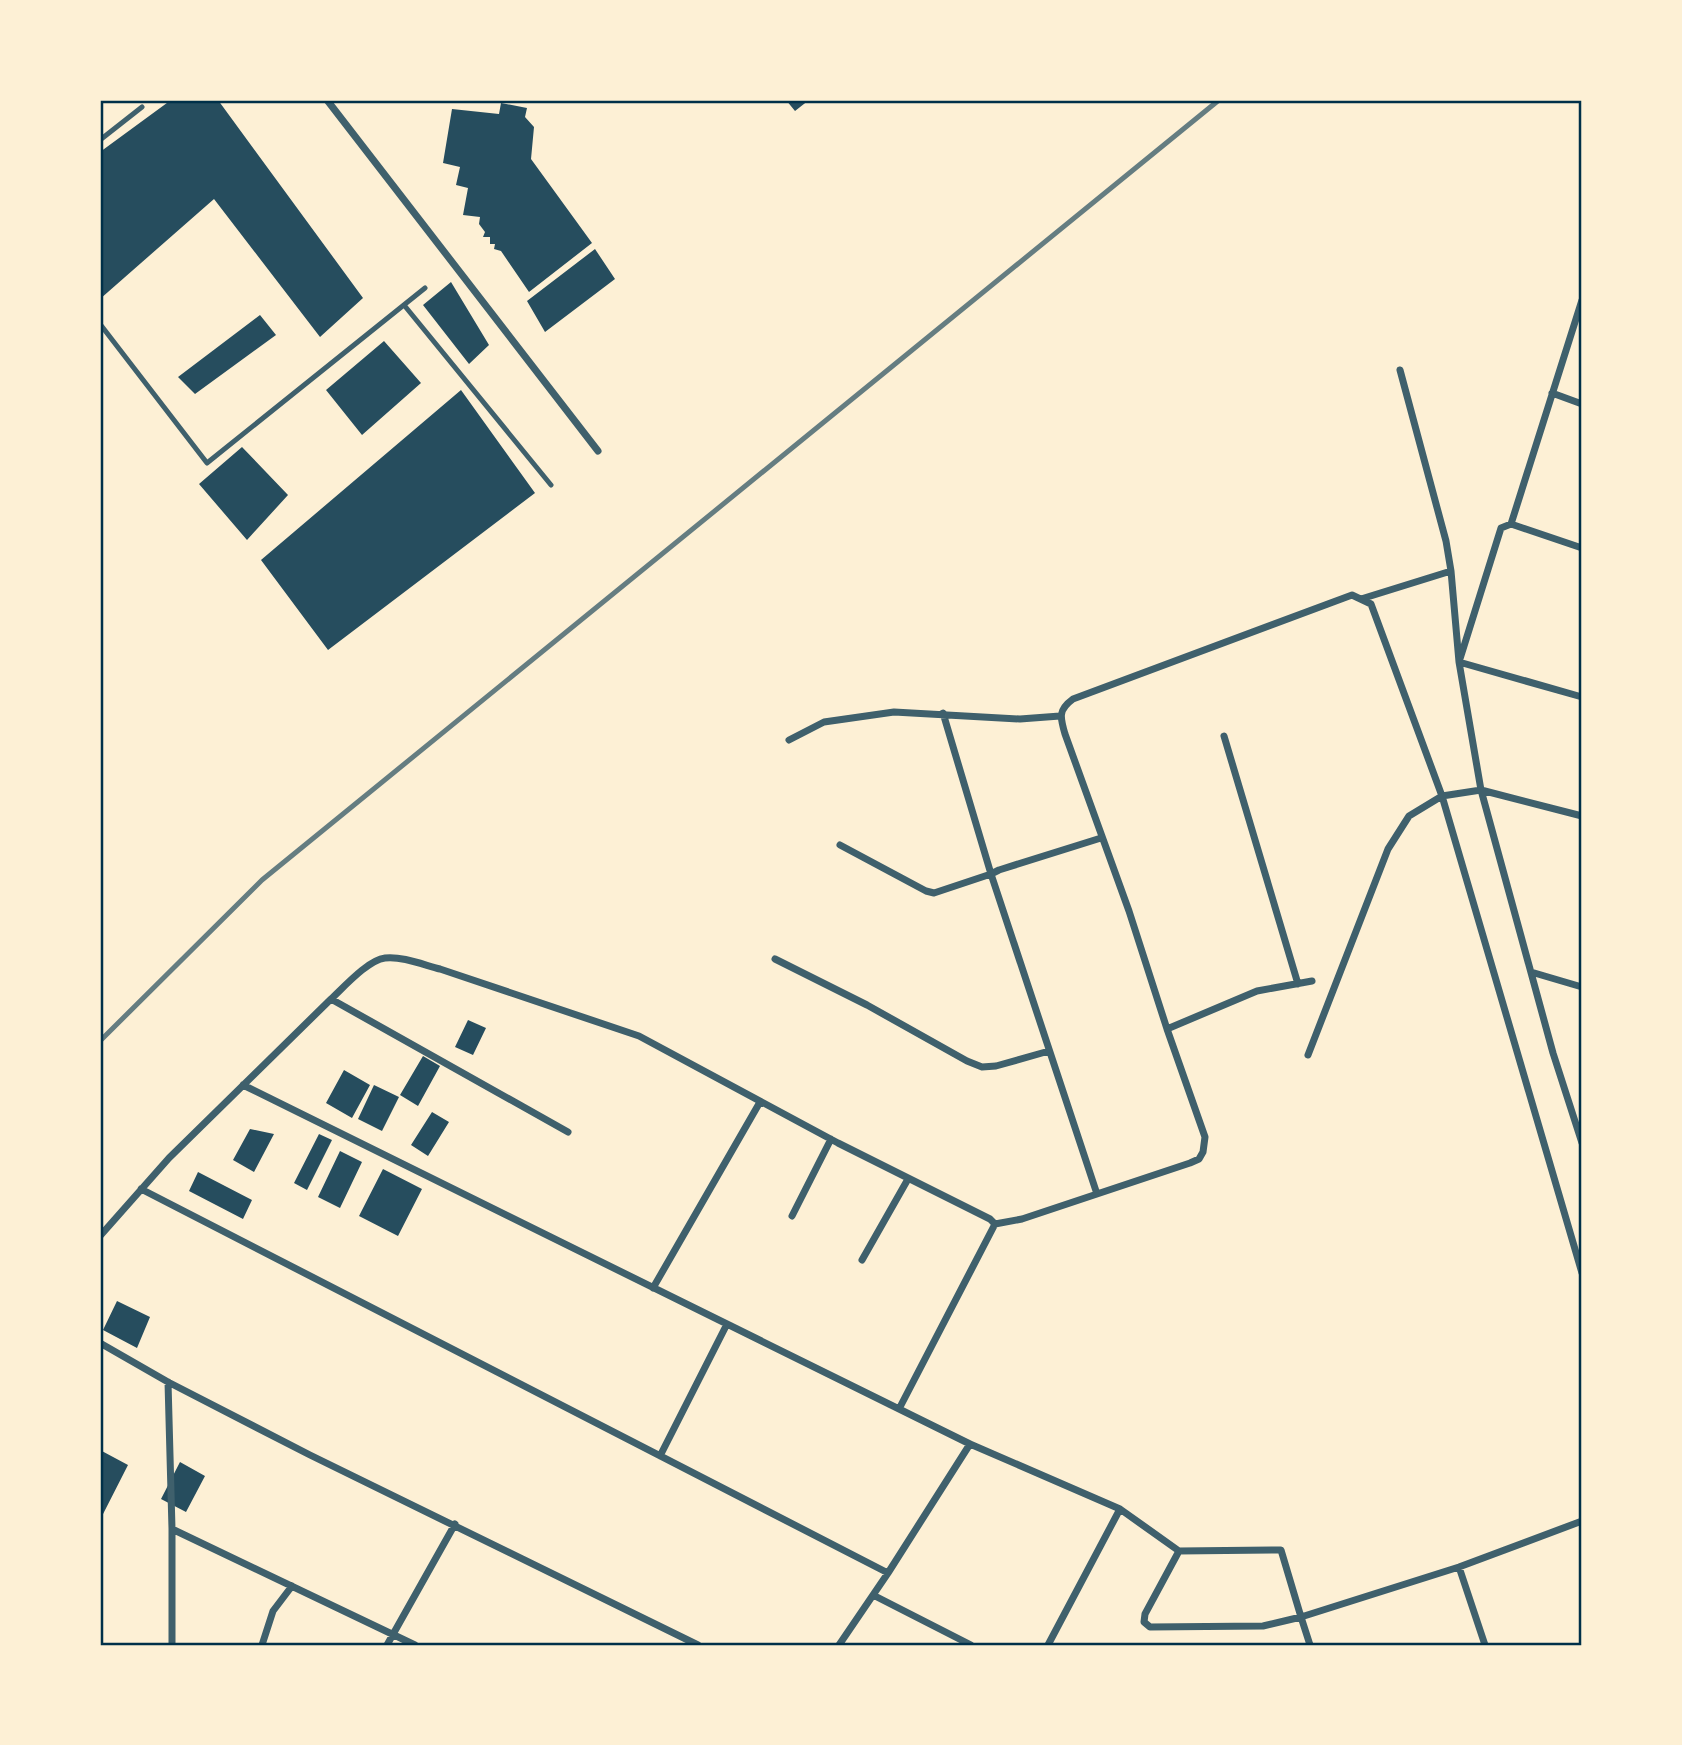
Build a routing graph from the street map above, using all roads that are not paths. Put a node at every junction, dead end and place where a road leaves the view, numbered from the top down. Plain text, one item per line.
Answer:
1 (327, 100) edge
2 (142, 107) dead end
3 (100, 140) edge
4 (425, 288) dead end
5 (1582, 300) edge
6 (404, 305) junction
7 (100, 324) edge
8 (1400, 370) dead end
9 (1552, 393) junction
10 (1582, 404) edge
11 (598, 452) dead end
12 (551, 485) dead end
13 (1511, 524) junction
14 (1582, 548) edge
15 (1451, 571) junction
16 (1360, 599) junction
17 (1459, 662) junction
18 (1582, 696) edge
19 (943, 713) junction
20 (1060, 716) junction
21 (1224, 736) dead end
22 (789, 740) dead end
23 (1481, 790) junction
24 (1442, 796) junction
25 (1582, 816) edge
26 (1101, 838) junction
27 (840, 845) dead end
28 (991, 874) junction
29 (775, 959) dead end
30 (1531, 972) junction
31 (1312, 981) dead end
32 (1298, 984) junction
33 (1582, 987) edge
34 (331, 999) junction
35 (1167, 1030) junction
36 (1049, 1051) junction
37 (1308, 1055) dead end
38 (243, 1085) junction
39 (760, 1102) junction
40 (568, 1132) dead end
41 (831, 1139) junction
42 (1582, 1143) edge
43 (908, 1179) junction
44 (141, 1189) junction
45 (1097, 1194) junction
46 (792, 1216) dead end
47 (995, 1224) junction
48 (100, 1236) edge
49 (862, 1260) dead end
50 (1582, 1273) edge
51 (653, 1288) junction
52 (727, 1324) junction
53 (100, 1343) edge
54 (167, 1382) junction
55 (898, 1409) junction
56 (970, 1444) junction
57 (660, 1456) junction
58 (1120, 1509) junction
59 (1582, 1521) edge
60 (455, 1524) junction
61 (172, 1529) junction
62 (1179, 1551) junction
63 (1459, 1567) junction
64 (888, 1573) junction
65 (292, 1586) junction
66 (873, 1595) junction
67 (1301, 1617) junction
68 (393, 1634) junction
69 (172, 1645) edge
70 (262, 1645) edge
71 (387, 1645) edge
72 (415, 1645) edge
73 (698, 1645) edge
74 (839, 1645) edge
75 (971, 1645) edge
76 (1048, 1645) edge
77 (1310, 1645) edge
78 (1485, 1645) edge

1 - 11 street
2 - 3 lane
4 - 6 lane
5 - 9 street
6 - 7 lane
6 - 12 lane
8 - 15 street
9 - 10 street
9 - 13 street
13 - 14 street
13 - 17 street
15 - 16 street
15 - 17 street
16 - 20 street
16 - 24 street
17 - 18 street
17 - 23 street
19 - 20 street
19 - 22 street
19 - 28 street
20 - 26 street
21 - 32 street
23 - 24 street
23 - 25 street
23 - 30 street
24 - 37 street
24 - 50 street
26 - 28 street
26 - 35 street
27 - 28 street
28 - 36 street
29 - 36 street
30 - 33 street
30 - 42 street
31 - 32 street
32 - 35 street
34 - 38 street
34 - 39 street
34 - 40 street
35 - 45 street
36 - 45 street
38 - 44 street
38 - 51 street
39 - 41 street
39 - 51 street
41 - 43 street
41 - 46 street
43 - 47 street
43 - 49 street
44 - 48 street
44 - 57 street
45 - 47 street
47 - 55 street
51 - 52 street
52 - 55 street
52 - 57 street
53 - 54 street
54 - 60 street
54 - 61 street
55 - 56 street
56 - 58 street
56 - 64 street
57 - 64 street
58 - 62 street
58 - 76 street
59 - 63 street
60 - 68 street
60 - 73 street
61 - 65 street
61 - 69 street
62 - 67 street
62 - 67 street
63 - 67 street
63 - 78 street
64 - 66 street
65 - 68 street
65 - 70 street
66 - 74 street
66 - 75 street
67 - 77 street
68 - 71 street
68 - 72 street

